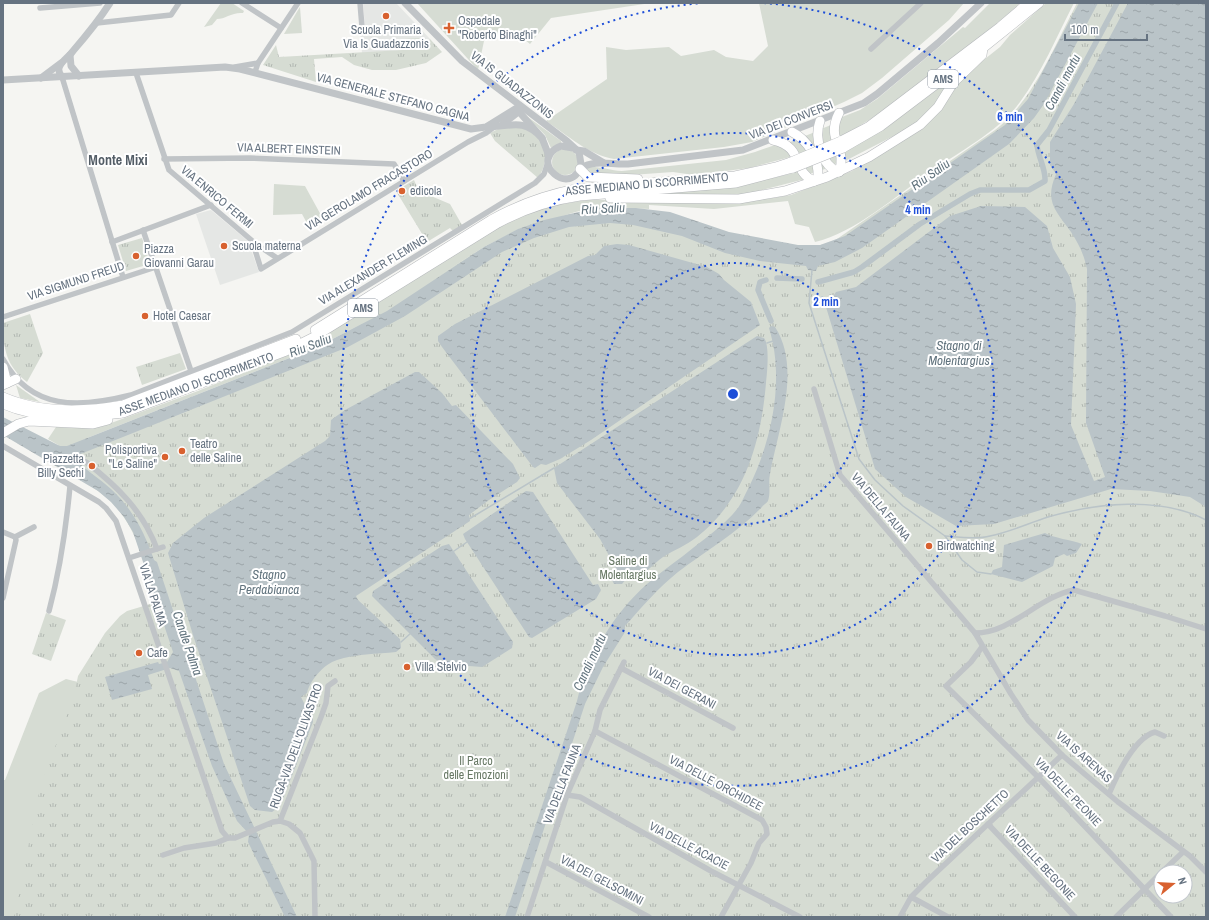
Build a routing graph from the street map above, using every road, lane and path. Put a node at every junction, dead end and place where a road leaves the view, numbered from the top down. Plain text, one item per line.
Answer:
1 (179, 3) edge
2 (242, 3) edge
3 (298, 3) edge
4 (360, 3) edge
5 (405, 3) edge
6 (921, 3) edge
7 (981, 3) edge
8 (1028, 3) edge
9 (1039, 3) edge
10 (105, 4) edge
11 (40, 8) dead end
12 (97, 23) junction
13 (362, 27) dead end
14 (281, 28) junction
15 (983, 48) junction
16 (871, 49) dead end
17 (68, 59) junction
18 (258, 64) junction
19 (230, 68) junction
20 (255, 72) junction
21 (136, 74) junction
22 (79, 76) junction
23 (62, 77) junction
24 (40, 78) junction
25 (3, 80) edge
26 (520, 106) junction
27 (839, 113) junction
28 (820, 121) junction
29 (502, 124) junction
30 (490, 127) junction
31 (474, 129) junction
32 (792, 132) junction
33 (542, 138) junction
34 (772, 140) junction
35 (567, 141) junction
36 (468, 142) junction
37 (842, 145) junction
38 (575, 149) junction
39 (584, 151) junction
40 (164, 159) junction
41 (549, 159) junction
42 (604, 163) junction
43 (792, 165) junction
44 (580, 169) junction
45 (839, 172) junction
46 (404, 181) junction
47 (814, 181) junction
48 (650, 183) junction
49 (596, 194) junction
50 (211, 205) junction
51 (143, 230) junction
52 (112, 242) junction
53 (256, 244) junction
54 (277, 258) junction
55 (156, 267) junction
56 (260, 269) joint
57 (124, 277) junction
58 (3, 317) edge
59 (3, 359) edge
60 (3, 367) edge
61 (191, 371) junction
62 (16, 379) junction
63 (5, 384) edge
64 (814, 388) dead end
65 (3, 397) edge
66 (5, 405) edge
67 (123, 413) junction
68 (14, 424) junction
69 (3, 433) edge
70 (3, 446) edge
71 (86, 462) dead end
72 (70, 486) junction
73 (34, 528) dead end
74 (3, 532) edge
75 (15, 537) junction
76 (163, 547) dead end
77 (155, 550) junction
78 (128, 558) junction
79 (3, 598) edge
80 (49, 612) dead end
81 (1206, 629) edge
82 (975, 633) junction
83 (982, 647) junction
84 (624, 662) dead end
85 (621, 668) junction
86 (335, 681) dead end
87 (733, 728) dead end
88 (595, 731) junction
89 (1164, 736) dead end
90 (1062, 756) junction
91 (1038, 777) junction
92 (1109, 794) junction
93 (567, 795) junction
94 (280, 821) junction
95 (988, 824) junction
96 (228, 838) junction
97 (1183, 852) junction
98 (163, 855) dead end
99 (546, 862) junction
100 (1171, 864) edge
101 (1206, 872) edge
102 (1153, 882) edge
103 (738, 884) junction
104 (1144, 890) junction
105 (911, 897) junction
106 (315, 917) edge
107 (527, 917) edge
108 (649, 917) edge
109 (721, 917) edge
110 (800, 917) edge
111 (900, 917) edge
112 (948, 917) edge
113 (1075, 917) edge
114 (1116, 917) edge
115 (1171, 917) edge

1 - 12 street
2 - 14 street
3 - 14 street
4 - 13 street
5 - 26 street, VIA IS GUADAZZONIS
6 - 16 street
7 - 27 street, VIA DEI CONVERSI
8 - 37 highway, ASSE MEDIANO DI SCORRIMENTO / AMS
9 - 15 highway, ASSE MEDIANO DI SCORRIMENTO / AMS
10 - 11 street
10 - 12 street
12 - 17 street
14 - 18 street
15 - 37 highway, ASSE MEDIANO DI SCORRIMENTO / AMS
15 - 45 highway
17 - 22 street
17 - 23 street
17 - 24 street
18 - 19 street, VIA GENERALE STEFANO CAGNA
18 - 20 street
19 - 20 street, VIA GENERALE STEFANO CAGNA
19 - 21 street, VIA GENERALE STEFANO CAGNA
20 - 31 street, VIA GENERALE STEFANO CAGNA
21 - 22 street, VIA GENERALE STEFANO CAGNA
21 - 40 street, VIA ENRICO FERMI
22 - 23 street, VIA GENERALE STEFANO CAGNA
23 - 24 street, VIA GENERALE STEFANO CAGNA
23 - 52 street
24 - 25 street, VIA GENERALE STEFANO CAGNA
26 - 29 street
26 - 30 street, VIA GENERALE STEFANO CAGNA
26 - 33 street
26 - 35 street, VIA IS GUADAZZONIS
27 - 28 street, VIA DEI CONVERSI
27 - 45 highway
28 - 32 street, VIA DEI CONVERSI
28 - 45 highway
29 - 30 street
29 - 33 street
30 - 31 street, VIA GENERALE STEFANO CAGNA
30 - 36 street, VIA GEROLAMO FRACASTORO
31 - 36 street
32 - 34 street, VIA DEI CONVERSI
32 - 47 highway
33 - 41 street, VIA IS GUADAZZONIS
34 - 42 street, VIA DEI CONVERSI
34 - 47 highway
35 - 38 street, VIA IS GUADAZZONIS
35 - 39 street
36 - 46 street, VIA GEROLAMO FRACASTORO
37 - 43 highway, ASSE MEDIANO DI SCORRIMENTO / AMS, bridge
38 - 39 street, VIA DEI CONVERSI
38 - 41 street
38 - 44 street
39 - 42 street, VIA DEI CONVERSI
40 - 46 street, VIA ALBERT EINSTEIN
40 - 50 street, VIA ENRICO FERMI
41 - 44 street
41 - 61 street, VIA ALEXANDER FLEMING
42 - 44 street
43 - 48 highway, ASSE MEDIANO DI SCORRIMENTO / AMS
43 - 49 highway, ASSE MEDIANO DI SCORRIMENTO / AMS
44 - 48 highway
45 - 47 highway
46 - 54 street, VIA GEROLAMO FRACASTORO
47 - 49 highway
48 - 65 highway, ASSE MEDIANO DI SCORRIMENTO / AMS
49 - 67 highway, ASSE MEDIANO DI SCORRIMENTO / AMS
50 - 51 street
50 - 53 street, VIA ENRICO FERMI
51 - 52 street
51 - 55 street
52 - 57 street
53 - 54 street, VIA ENRICO FERMI
53 - 56 street, VIA ENRICO FERMI
54 - 56 street, VIA GEROLAMO FRACASTORO
55 - 57 street, VIA SIGMUND FREUD
55 - 61 street
57 - 58 street, VIA SIGMUND FREUD
59 - 62 street, VIA ALEXANDER FLEMING
60 - 63 highway
61 - 62 street, VIA ALEXANDER FLEMING
62 - 63 highway
64 - 82 street, VIA DELLA FAUNA
66 - 67 highway, ASSE MEDIANO DI SCORRIMENTO
66 - 68 highway
67 - 68 highway
68 - 69 highway
70 - 72 street, VIA LA PALMA
71 - 77 street
72 - 78 street, VIA LA PALMA
72 - 80 street
73 - 75 street
74 - 75 street
75 - 79 street
76 - 77 street
77 - 78 street
78 - 96 street, VIA LA PALMA
81 - 82 street
82 - 83 street, VIA IS ARENAS
83 - 90 street, VIA IS ARENAS
83 - 91 street, VIA DELLE PEONIE
84 - 85 street, VIA DELLA FAUNA
85 - 87 street, VIA DEI GERANI
85 - 88 street, VIA DELLA FAUNA
86 - 94 street, RUGA-VIA DELL'OLIVASTRO
88 - 93 street, VIA DELLA FAUNA
88 - 103 street, VIA DELLE ORCHIDEE
89 - 92 street
90 - 91 street, VIA DEL BOSCHETTO
90 - 92 street, VIA IS ARENAS
91 - 95 street, VIA DEL BOSCHETTO
91 - 104 street, VIA DELLE PEONIE
92 - 97 street, VIA IS ARENAS
93 - 99 street, VIA DELLA FAUNA
93 - 103 street, VIA DELLE ACACIE
94 - 96 street
94 - 106 street
95 - 105 street, VIA DEL BOSCHETTO
95 - 113 street, VIA DELLE BEGONIE
96 - 98 street
97 - 100 street
97 - 101 street, VIA IS ARENAS
99 - 107 street, VIA DELLA FAUNA
99 - 108 street, VIA DEI GELSOMINI
102 - 104 street
103 - 109 street
103 - 110 street, VIA DELLE ACACIE
104 - 114 street
104 - 115 street, VIA DELLE PEONIE
105 - 111 street, VIA DEL BOSCHETTO
105 - 112 street

